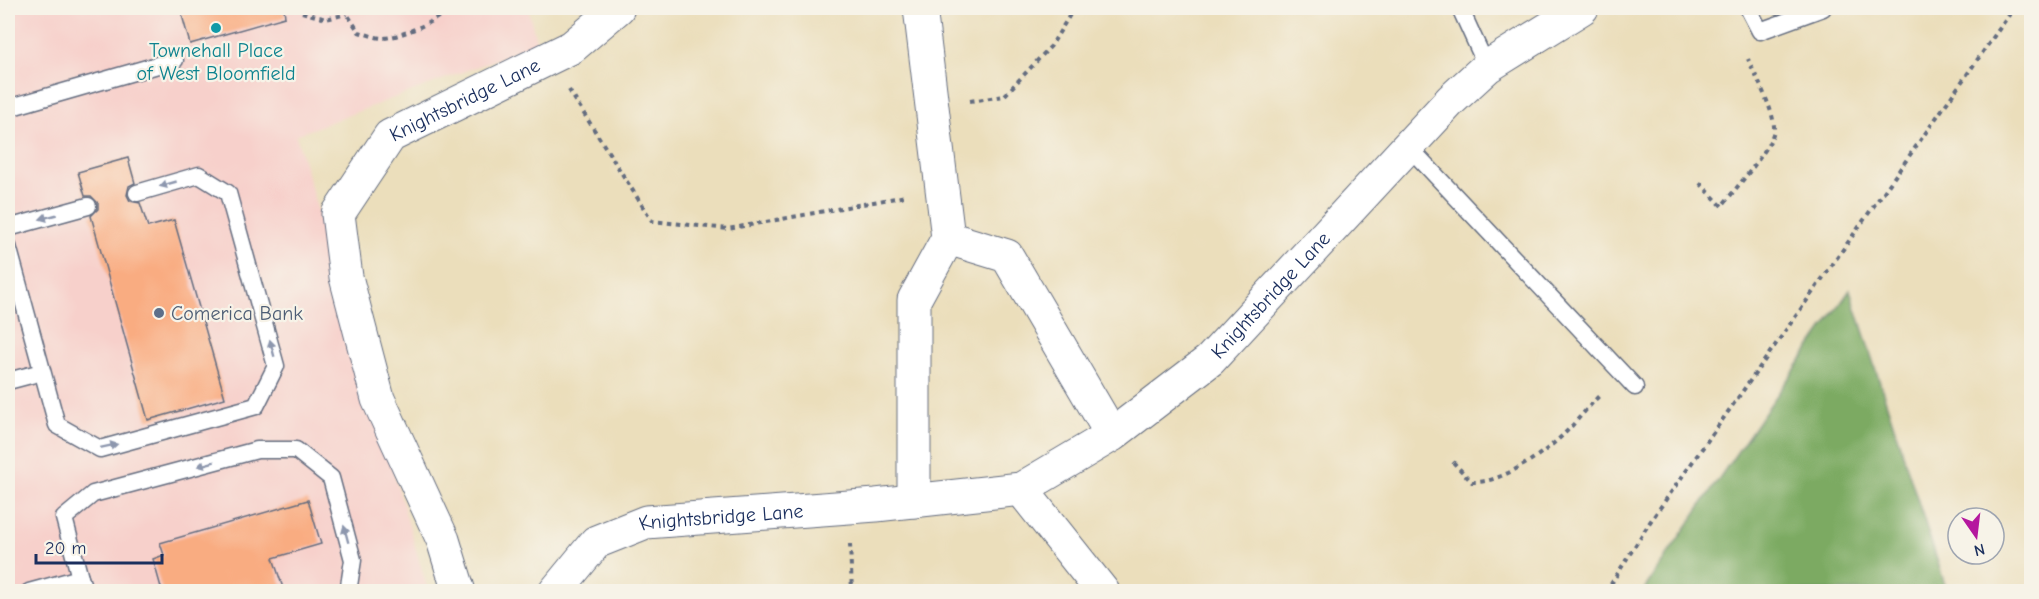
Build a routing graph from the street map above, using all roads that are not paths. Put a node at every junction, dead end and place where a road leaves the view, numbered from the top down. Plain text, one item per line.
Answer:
1 (618, 8) edge
2 (920, 8) edge
3 (1460, 8) edge
4 (1582, 8) edge
5 (1748, 8) edge
6 (1823, 8) edge
7 (175, 60) dead end
8 (1487, 67) junction
9 (8, 108) edge
10 (1408, 146) junction
11 (137, 193) dead end
12 (88, 206) dead end
13 (8, 228) edge
14 (948, 238) junction
15 (8, 246) edge
16 (42, 372) junction
17 (8, 381) edge
18 (1635, 387) dead end
19 (1112, 435) junction
20 (1021, 489) junction
21 (914, 501) junction
22 (82, 585) edge
23 (29, 591) edge
24 (348, 591) edge
25 (459, 591) edge
26 (555, 591) edge
27 (1103, 591) edge

1 - 25 street, Knightsbridge Lane
2 - 14 street
3 - 8 lane
4 - 8 street, Knightsbridge Lane
5 - 6 lane
7 - 9 lane
8 - 10 street, Knightsbridge Lane
10 - 18 lane
10 - 19 street, Knightsbridge Lane
16 -> 11 lane
12 -> 13 lane
14 - 19 street
14 - 21 street
15 - 16 lane
16 - 17 lane
19 - 20 street, Knightsbridge Lane
20 - 21 street, Knightsbridge Lane
20 - 27 street
21 - 26 street, Knightsbridge Lane
22 - 23 lane
24 -> 22 lane

